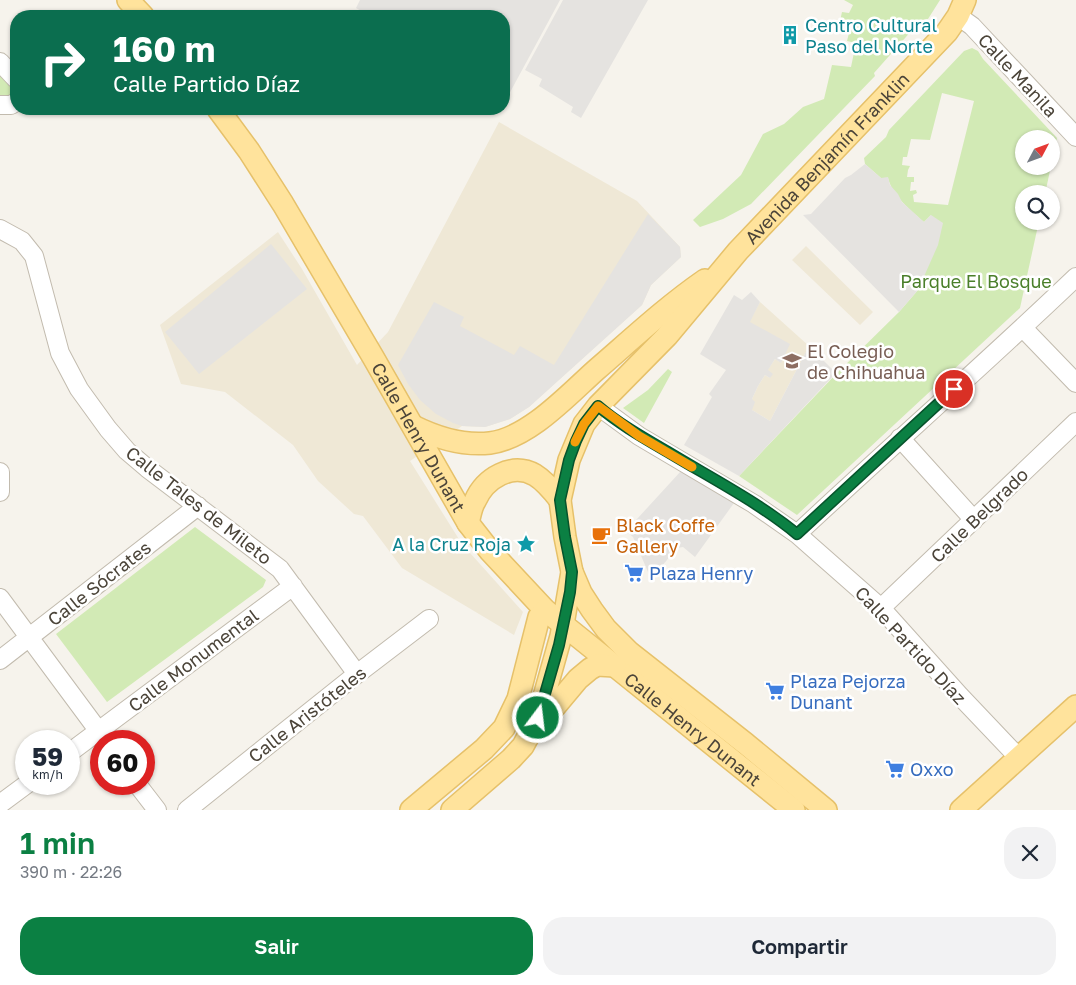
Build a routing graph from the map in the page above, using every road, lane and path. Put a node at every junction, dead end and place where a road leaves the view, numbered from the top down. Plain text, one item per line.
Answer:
1 (128, 0) edge
2 (962, 8) edge
3 (137, 10) edge
4 (0, 62) edge
5 (10, 73) edge
6 (222, 115) edge
7 (1075, 134) edge
8 (0, 229) edge
9 (724, 267) junction
10 (1076, 277) edge
11 (1023, 328) junction
12 (1076, 383) edge
13 (598, 406) junction
14 (1076, 422) edge
15 (413, 426) junction
16 (900, 438) junction
17 (0, 472) edge
18 (0, 492) edge
19 (560, 500) junction
20 (198, 506) junction
21 (974, 520) junction
22 (468, 523) junction
23 (797, 534) junction
24 (572, 572) junction
25 (293, 586) junction
26 (0, 598) edge
27 (881, 608) junction
28 (545, 610) junction
29 (429, 619) dead end
30 (563, 625) junction
31 (29, 638) junction
32 (0, 660) edge
33 (615, 666) junction
34 (357, 674) junction
35 (1076, 706) edge
36 (538, 718) junction
37 (98, 730) edge
38 (110, 730) edge
39 (1019, 758) junction
40 (15, 793) edge
41 (145, 795) edge
42 (0, 804) edge
43 (157, 810) edge
44 (187, 810) edge
45 (410, 810) edge
46 (452, 810) edge
47 (794, 810) edge
48 (826, 810) edge
49 (961, 810) edge

1 - 3 main road
2 - 7 street, Calle Manila
2 - 9 main road, Avenida Benjamín Franklin
4 - 5 street
6 - 15 main road, Calle Henry Dunant
8 - 20 street, Calle Tales de Mileto
9 - 13 main road
9 - 15 main road
10 - 11 street
11 - 12 street
11 - 16 street
13 - 19 main road
13 - 23 street, Calle Partido Díaz
14 - 21 street, Calle Belgrado
15 - 22 main road, Calle Henry Dunant
16 - 21 street
16 - 23 street
17 - 18 street
19 - 22 main road
19 - 24 main road
20 - 25 street, Calle Tales de Mileto
20 - 31 street, Calle Sócrates
21 - 27 street, Calle Belgrado
22 - 28 main road, Calle Henry Dunant
23 - 27 street, Calle Partido Díaz
24 - 30 main road
24 - 48 main road, Calle Henry Dunant
25 - 34 street, Calle Tales de Mileto
25 - 38 street, Calle Monumental
26 - 31 street
27 - 39 street, Calle Partido Díaz
28 - 30 main road, Calle Henry Dunant
28 - 45 main road
29 - 34 street, Calle Aristóteles
30 - 33 main road, Calle Henry Dunant
30 - 36 main road
31 - 32 street, Calle Sócrates
31 - 37 street
33 - 36 main road
33 - 47 main road, Calle Henry Dunant
34 - 44 street, Calle Aristóteles
35 - 39 main road
36 - 46 main road
39 - 49 main road
40 - 42 street
41 - 43 street

